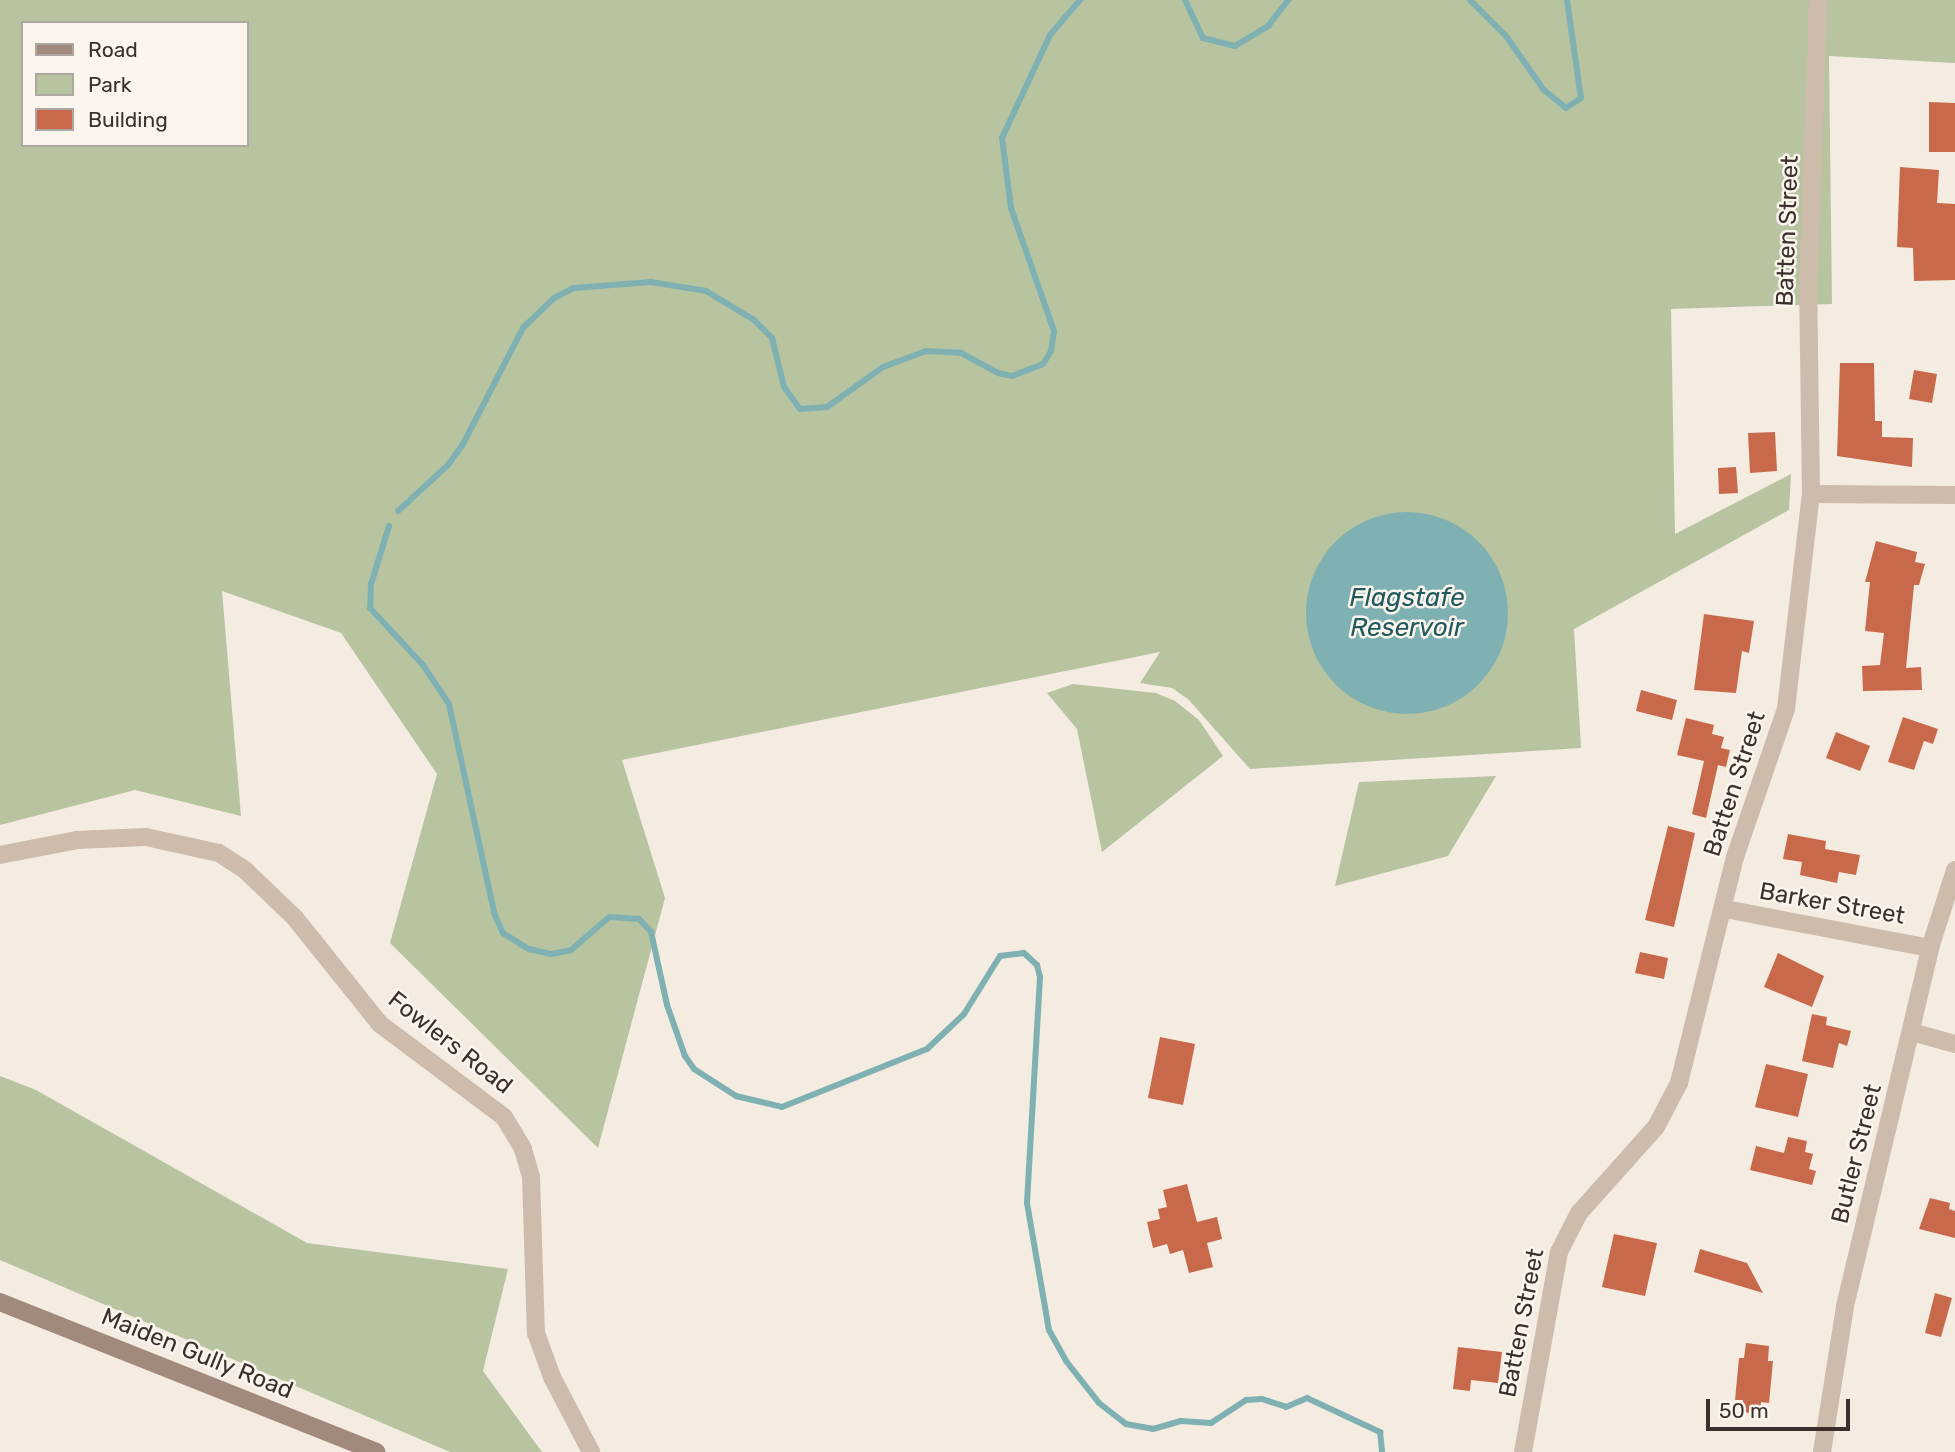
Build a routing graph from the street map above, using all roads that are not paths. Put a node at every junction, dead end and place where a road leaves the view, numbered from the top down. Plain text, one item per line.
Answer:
1 (1818, 0) edge
2 (1811, 494) junction
3 (1955, 495) edge
4 (0, 855) edge
5 (1955, 870) edge
6 (1726, 909) junction
7 (1930, 948) junction
8 (1912, 1032) junction
9 (1955, 1044) edge
10 (0, 1301) edge
11 (376, 1452) edge
12 (591, 1452) edge
13 (1523, 1452) edge
14 (1822, 1452) edge

1 - 2 street, Batten Street
2 - 3 street
2 - 6 street, Batten Street
4 - 12 street, Fowlers Road
5 - 7 street, Butler Street
6 - 7 street, Barker Street
6 - 13 street, Batten Street
7 - 8 street, Butler Street
8 - 9 street
8 - 14 street, Butler Street
10 - 11 street, Maiden Gully Road

